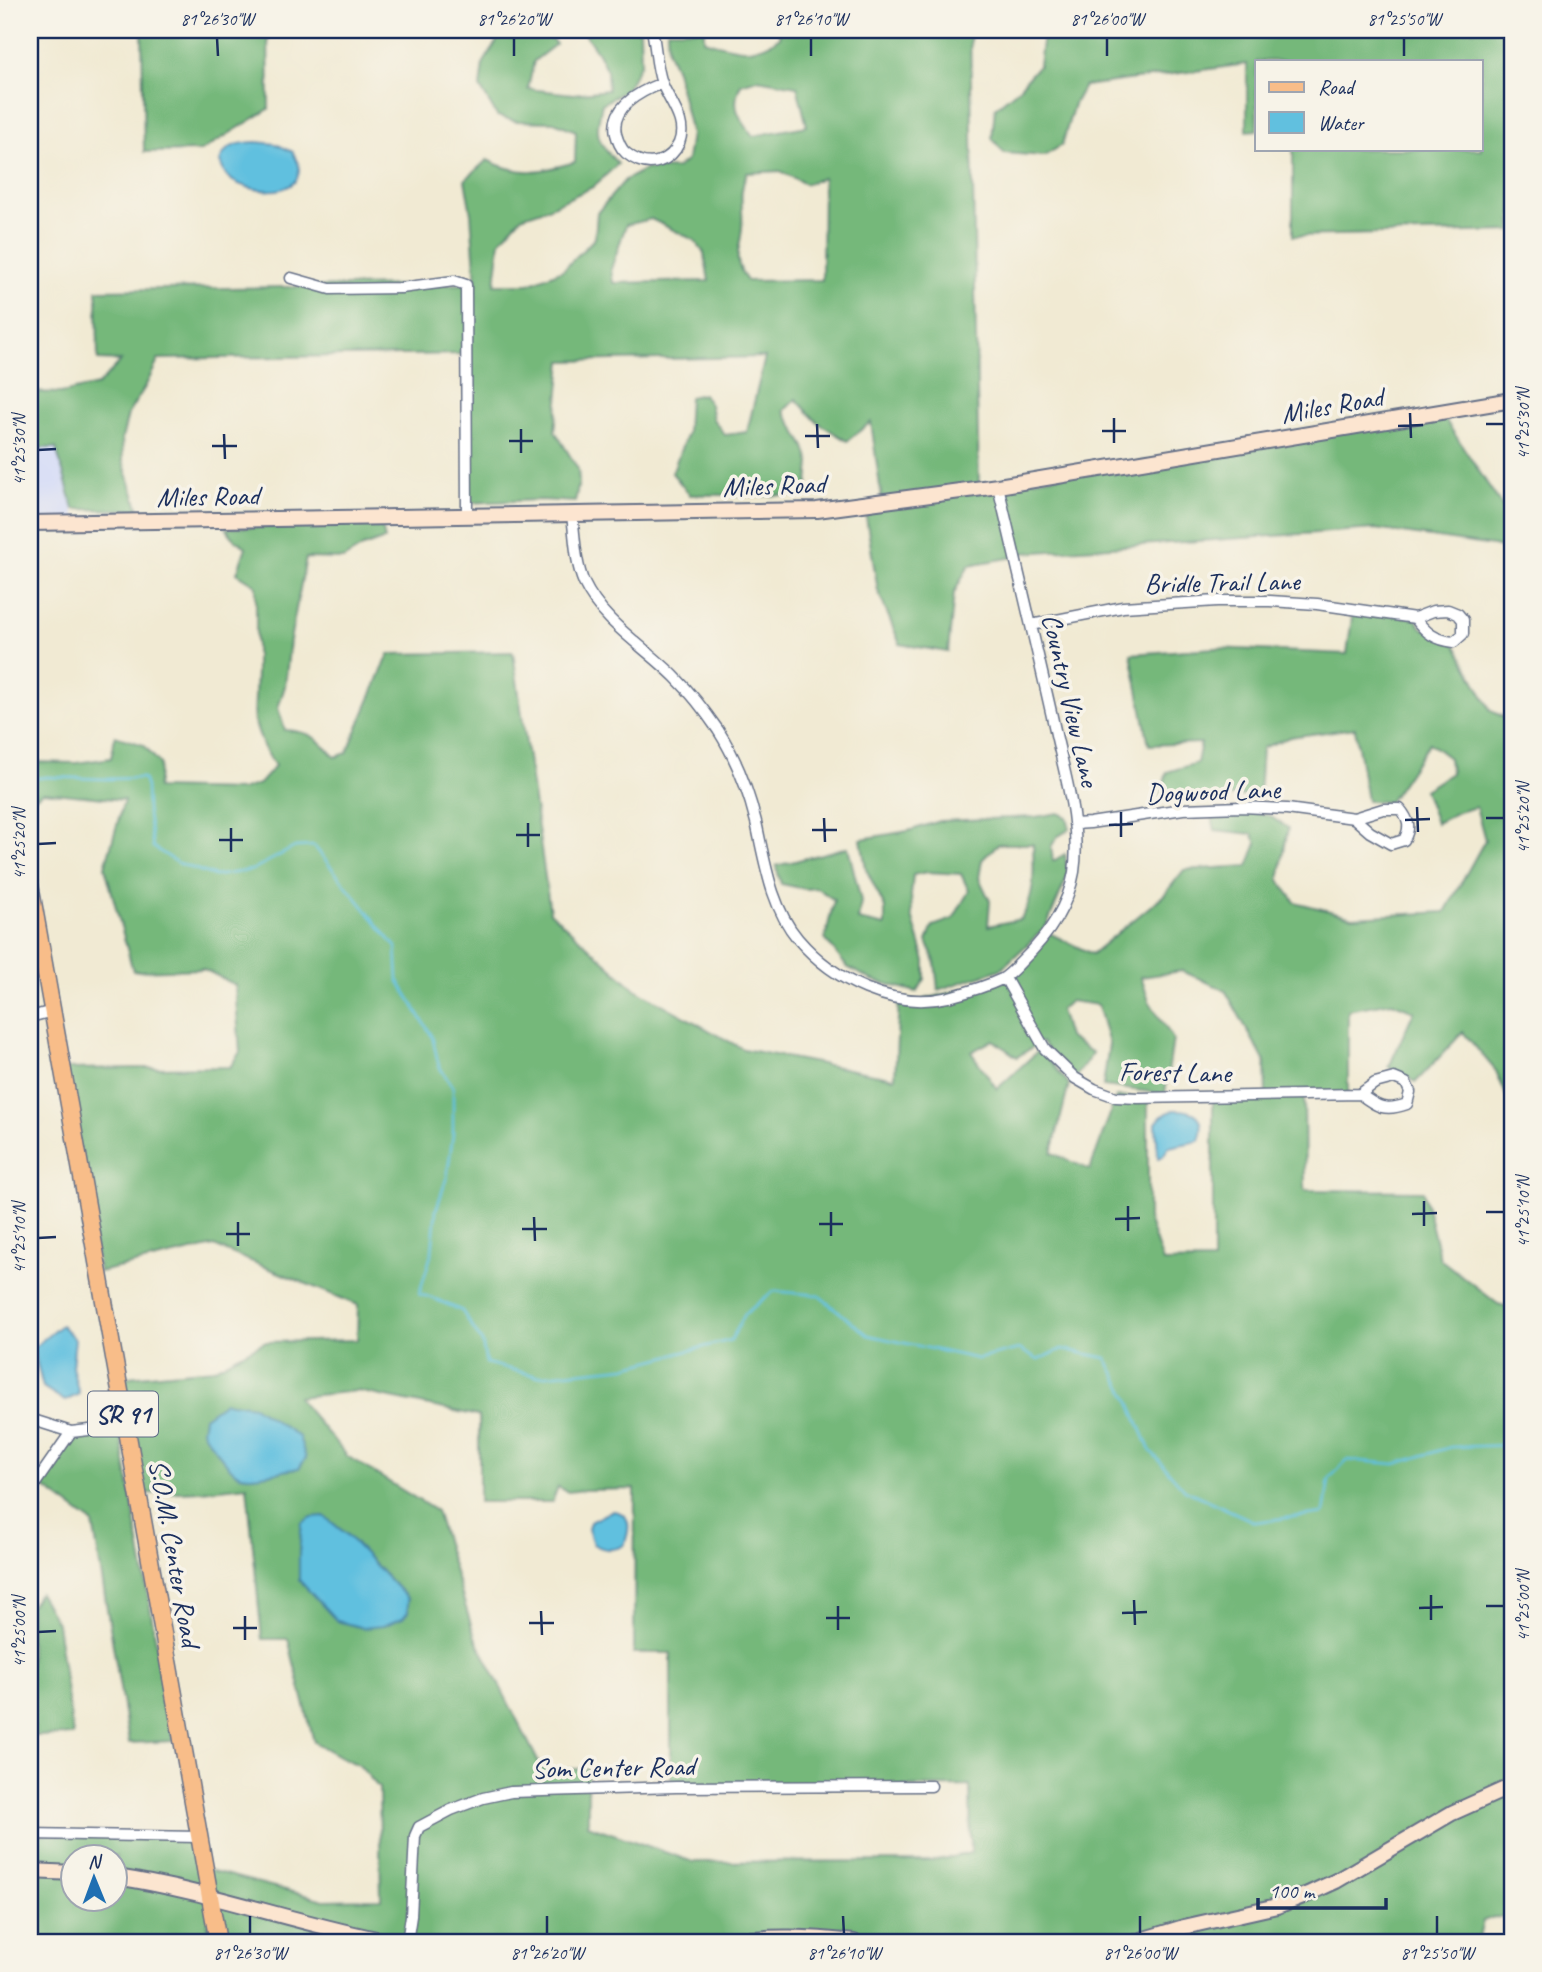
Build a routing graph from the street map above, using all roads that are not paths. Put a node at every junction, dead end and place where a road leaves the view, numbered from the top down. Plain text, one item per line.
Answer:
1 (652, 30) edge
2 (662, 83) junction
3 (291, 278) dead end
4 (1512, 400) edge
5 (998, 486) junction
6 (572, 515) junction
7 (467, 516) junction
8 (30, 523) edge
9 (1415, 618) junction
10 (1031, 625) junction
11 (1354, 818) junction
12 (1075, 824) junction
13 (30, 885) edge
14 (1004, 978) junction
15 (52, 1011) junction
16 (30, 1017) edge
17 (1360, 1094) junction
18 (30, 1419) edge
19 (125, 1426) junction
20 (71, 1432) junction
21 (30, 1491) edge
22 (931, 1786) dead end
23 (1512, 1786) edge
24 (30, 1834) edge
25 (199, 1837) junction
26 (30, 1871) edge
27 (60, 1872) edge
28 (130, 1880) edge
29 (210, 1897) junction
30 (218, 1942) edge
31 (391, 1942) edge
32 (407, 1942) edge
33 (727, 1942) edge
34 (853, 1942) edge
35 (1135, 1942) edge

1 - 2 street
2 - 2 street
3 - 7 street
4 - 5 main road, Miles Road
5 - 6 main road, Miles Road
5 - 10 street, Country View Lane
6 - 7 main road, Miles Road
6 - 14 street, Country View Lane
7 - 8 main road, Miles Road
9 - 9 street, Bridle Trail Lane
9 - 10 street, Bridle Trail Lane
10 - 12 street, Country View Lane
11 - 11 street, Dogwood Lane
11 - 12 street, Dogwood Lane
12 - 14 street, Country View Lane
13 - 15 main road, S.O.M. Center Road / SR 91
14 - 17 street, Forest Lane
15 - 16 street
15 - 19 main road, S.O.M. Center Road / SR 91
17 - 17 street, Forest Lane
18 - 20 street
19 - 20 street
19 - 25 main road, S.O.M. Center Road / SR 91
20 - 21 street
22 - 32 street, Som Center Road
23 - 35 main road
24 - 25 street
25 - 29 main road, S.O.M. Center Road / SR 91
26 - 27 main road
28 - 29 main road
29 - 30 main road, S.O.M. Center Road / SR 91
29 - 31 main road
33 - 34 main road

